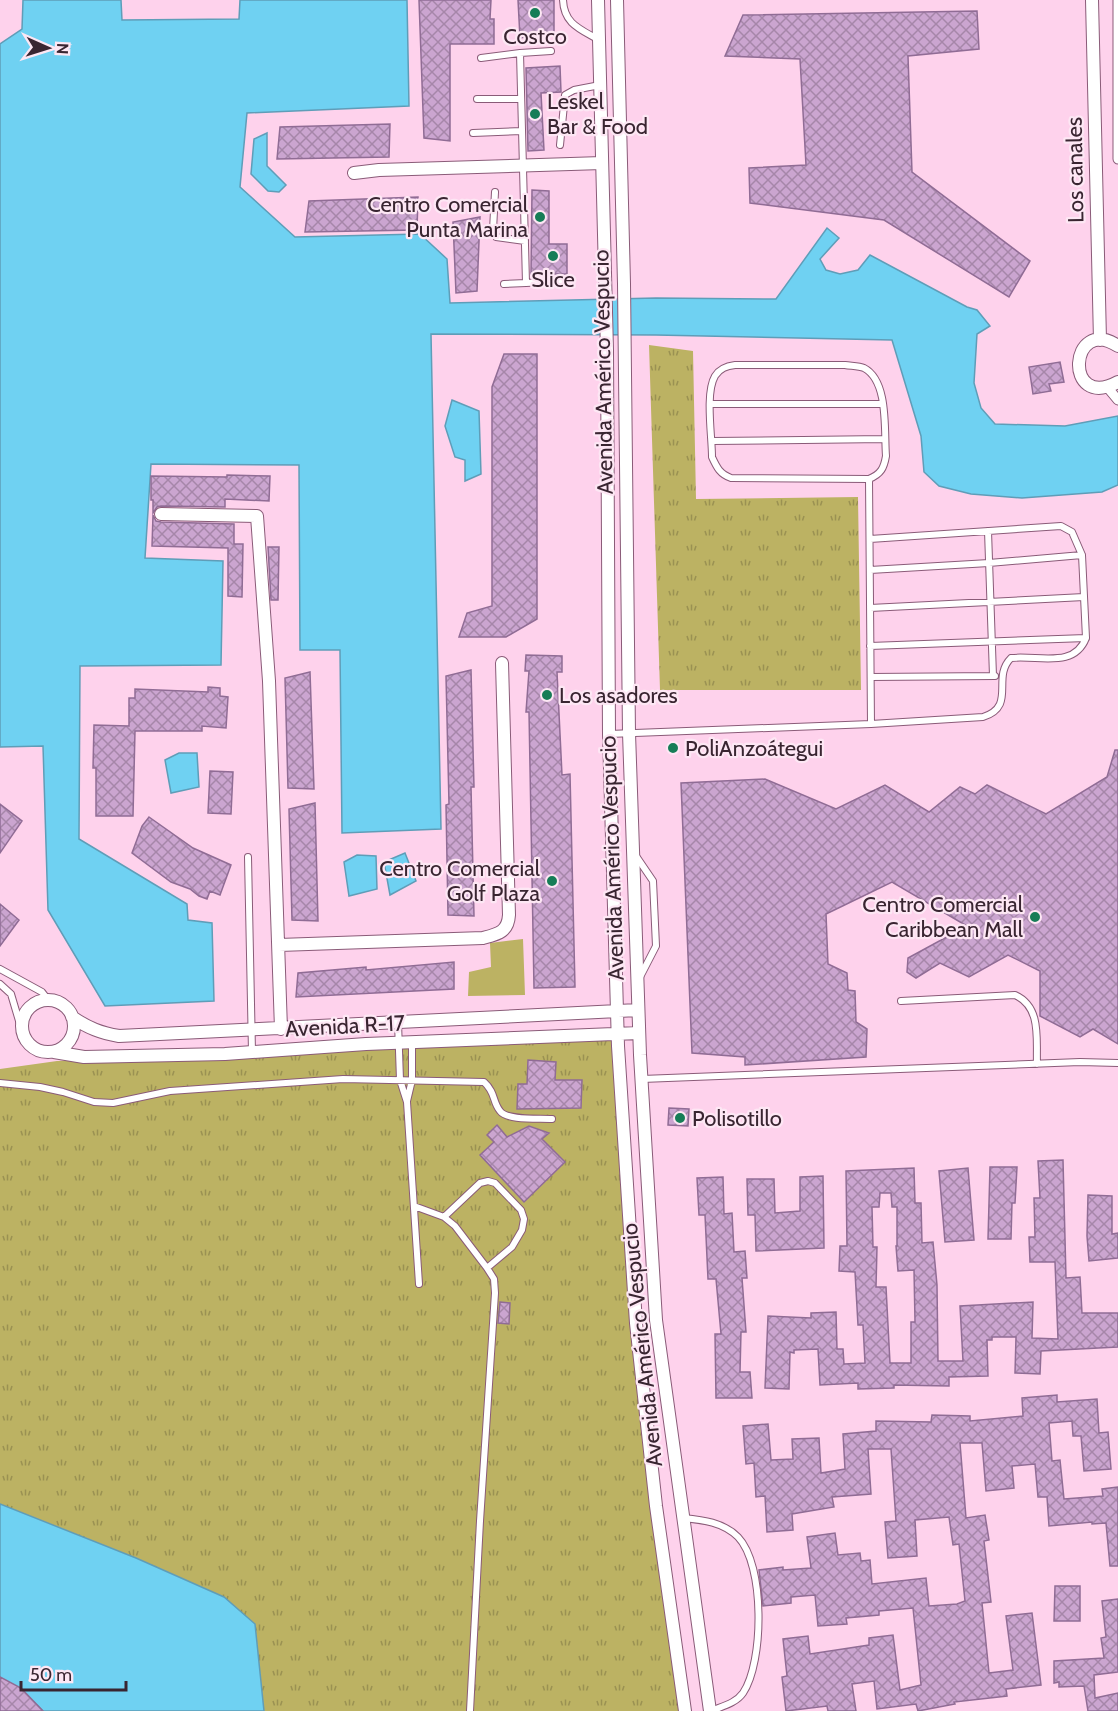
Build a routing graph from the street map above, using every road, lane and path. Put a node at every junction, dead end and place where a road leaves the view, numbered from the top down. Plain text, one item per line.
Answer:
1 (563, 0) edge
2 (598, 0) edge
3 (616, 0) edge
4 (1092, 0) edge
5 (1118, 0) edge
6 (599, 40) junction
7 (550, 51) dead end
8 (520, 53) junction
9 (481, 58) dead end
10 (600, 85) junction
11 (477, 99) dead end
12 (521, 99) junction
13 (522, 130) junction
14 (472, 133) dead end
15 (560, 145) dead end
16 (1118, 159) edge
17 (602, 163) junction
18 (522, 165) junction
19 (354, 173) dead end
20 (495, 192) dead end
21 (525, 241) junction
22 (561, 281) dead end
23 (526, 283) junction
24 (504, 284) dead end
25 (1100, 340) junction
26 (1118, 346) edge
27 (1113, 385) edge
28 (1118, 400) edge
29 (711, 404) junction
30 (882, 404) junction
31 (885, 439) junction
32 (712, 441) junction
33 (869, 479) junction
34 (161, 514) dead end
35 (988, 531) junction
36 (870, 539) junction
37 (1082, 555) junction
38 (989, 563) junction
39 (870, 570) junction
40 (1084, 597) junction
41 (990, 602) junction
42 (870, 608) junction
43 (1086, 638) junction
44 (992, 642) junction
45 (870, 646) junction
46 (502, 663) dead end
47 (993, 676) junction
48 (1002, 676) junction
49 (871, 677) junction
50 (871, 724) junction
51 (629, 733) junction
52 (609, 734) junction
53 (632, 851) junction
54 (248, 857) dead end
55 (279, 945) junction
56 (0, 969) edge
57 (637, 983) junction
58 (0, 984) edge
59 (49, 1000) junction
60 (901, 1001) dead end
61 (638, 1010) junction
62 (617, 1011) junction
63 (72, 1017) junction
64 (398, 1022) junction
65 (281, 1029) junction
66 (251, 1030) junction
67 (22, 1031) junction
68 (639, 1033) junction
69 (618, 1034) junction
70 (119, 1036) junction
71 (412, 1043) junction
72 (398, 1044) junction
73 (54, 1052) junction
74 (252, 1053) junction
75 (120, 1056) junction
76 (1118, 1063) edge
77 (1037, 1064) junction
78 (641, 1079) junction
79 (400, 1080) junction
80 (412, 1080) junction
81 (0, 1083) edge
82 (407, 1102) junction
83 (552, 1119) dead end
84 (414, 1206) junction
85 (444, 1217) junction
86 (488, 1268) junction
87 (419, 1284) dead end
88 (682, 1518) junction
89 (470, 1711) edge
90 (685, 1711) edge
91 (711, 1711) edge

1 - 6 lane
2 - 6 street, Avenida Américo Vespucio
3 - 51 street, Avenida Américo Vespucio
4 - 25 street, Los canales
5 - 16 street
6 - 10 street, Avenida Américo Vespucio
7 - 8 lane
8 - 9 lane
8 - 12 lane
10 - 15 lane
10 - 17 street, Avenida Américo Vespucio
11 - 12 lane
12 - 13 lane
13 - 14 lane
13 - 18 lane
17 - 18 street
17 - 52 street, Avenida Américo Vespucio
18 - 19 street
18 - 21 lane
20 - 21 lane
21 - 23 lane
22 - 23 lane
23 - 24 lane
25 - 26 street
25 - 27 street
27 - 28 street
29 - 30 lane
29 - 30 lane
29 - 32 lane
30 - 31 lane
31 - 32 lane
31 - 33 lane
32 - 33 lane
33 - 36 lane
34 - 55 street
35 - 36 lane
35 - 37 lane
35 - 38 lane
36 - 39 lane
37 - 38 lane
37 - 40 lane
38 - 39 lane
38 - 41 lane
39 - 42 lane
40 - 41 lane
40 - 43 lane
41 - 42 lane
41 - 44 lane
42 - 45 lane
43 - 44 lane
43 - 48 lane
44 - 45 lane
44 - 47 lane
45 - 49 lane
46 - 55 street
47 - 48 lane
47 - 49 lane
48 - 50 lane
49 - 50 lane
50 - 51 lane
51 - 52 lane
51 - 53 street, Avenida Américo Vespucio
52 - 62 street, Avenida Américo Vespucio
53 - 57 street, Avenida Américo Vespucio
53 - 57 lane
54 - 66 lane
55 - 65 street
56 - 59 lane
57 - 61 street, Avenida Américo Vespucio
58 - 67 lane
59 - 63 street, Avenida R-17
59 - 67 street
60 - 77 lane
61 - 62 street, Avenida R-17
61 - 68 street, Avenida Américo Vespucio
62 - 64 street, Avenida R-17
62 - 69 street, Avenida Américo Vespucio
63 - 70 street, Avenida R-17
63 - 73 street
64 - 65 street, Avenida R-17
64 - 72 lane
65 - 66 street, Avenida R-17
66 - 70 street, Avenida R-17
66 - 74 lane
67 - 73 street, Avenida R-17
68 - 69 street, Avenida R-17
68 - 78 street, Avenida Américo Vespucio
69 - 71 street, Avenida R-17
69 - 90 street, Avenida Américo Vespucio
70 - 75 street
71 - 72 street, Avenida R-17
71 - 80 lane
72 - 74 street, Avenida R-17
72 - 79 lane
73 - 75 street, Avenida R-17
74 - 75 street, Avenida R-17
76 - 77 lane
77 - 78 lane
78 - 88 street, Avenida Américo Vespucio
79 - 80 lane
79 - 81 lane
79 - 82 lane
80 - 82 lane
80 - 83 lane
82 - 84 lane
84 - 85 lane
84 - 87 lane
85 - 86 lane
85 - 86 lane
86 - 89 lane
88 - 91 street, Avenida Américo Vespucio
88 - 91 lane

